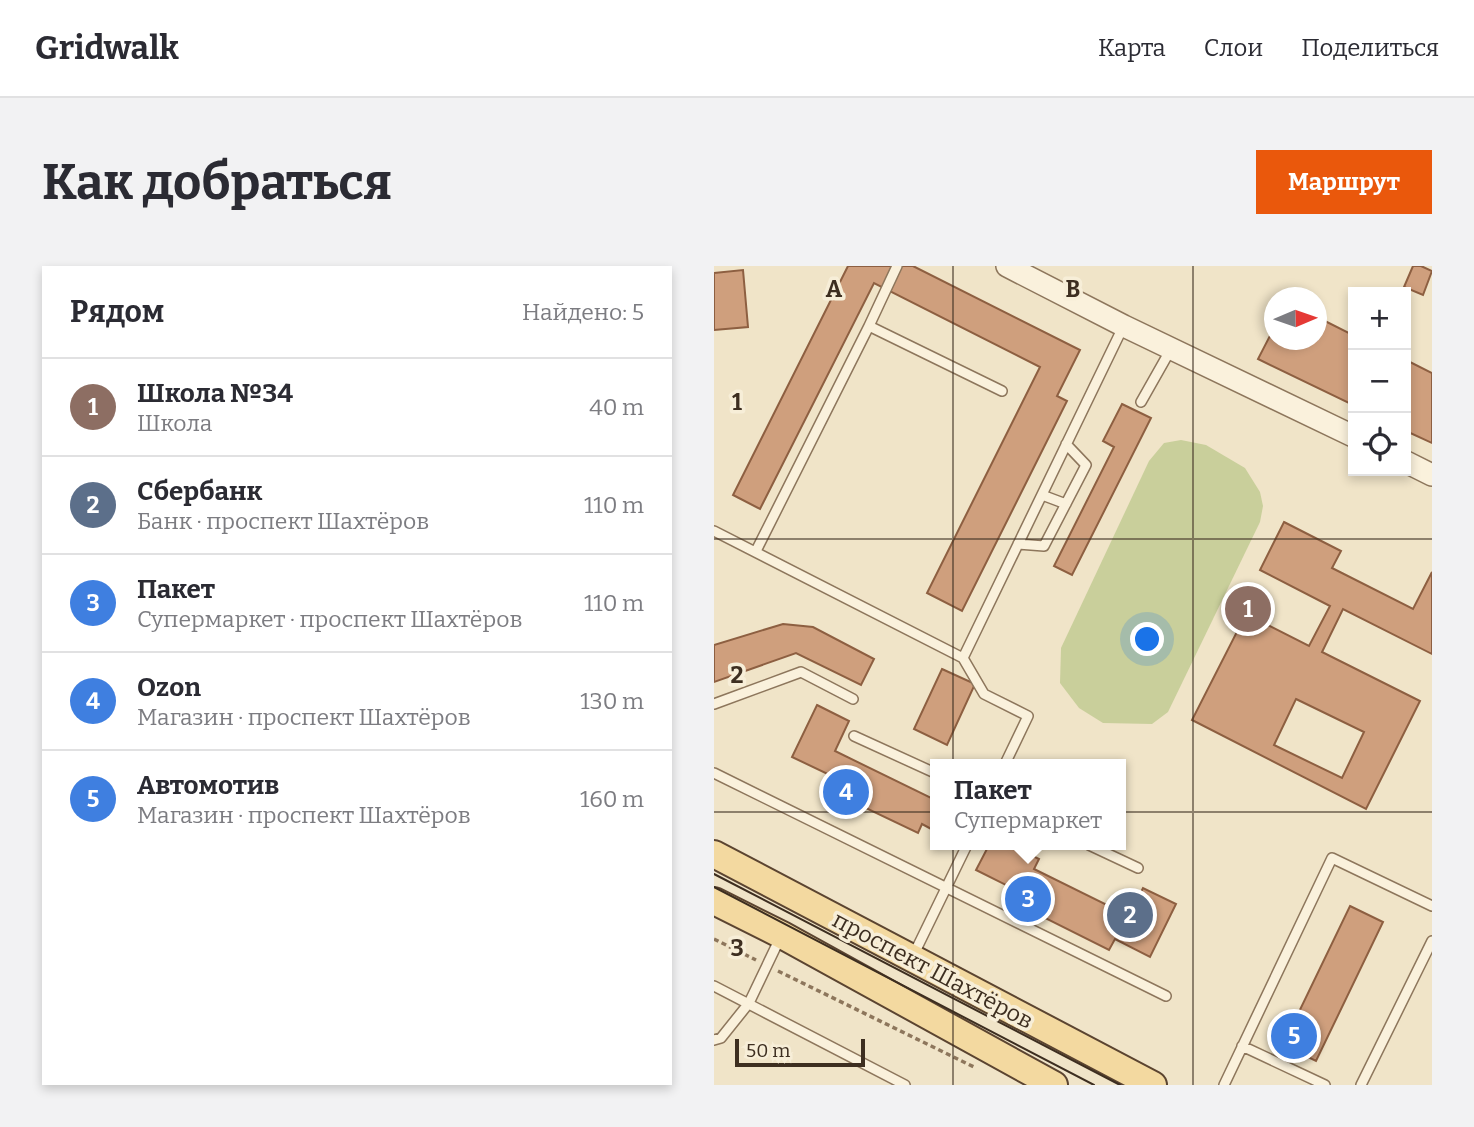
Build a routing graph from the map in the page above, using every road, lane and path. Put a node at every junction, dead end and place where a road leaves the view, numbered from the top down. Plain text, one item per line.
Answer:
1 (897, 266) edge
2 (1007, 266) edge
3 (869, 326) junction
4 (1124, 326) junction
5 (1172, 348) junction
6 (1002, 391) dead end
7 (1141, 402) dead end
8 (1348, 434) edge
9 (1066, 444) junction
10 (1411, 464) edge
11 (1432, 475) edge
12 (1042, 495) junction
13 (1066, 504) junction
14 (714, 531) edge
15 (1018, 544) junction
16 (756, 551) junction
17 (963, 658) junction
18 (853, 699) dead end
19 (714, 704) edge
20 (854, 736) dead end
21 (1007, 759) edge
22 (930, 772) edge
23 (714, 773) edge
24 (965, 850) edge
25 (1100, 850) edge
26 (714, 854) edge
27 (1138, 867) dead end
28 (947, 888) junction
29 (714, 901) edge
30 (1432, 906) edge
31 (782, 935) junction
32 (714, 939) edge
33 (1432, 941) edge
34 (912, 959) junction
35 (767, 966) junction
36 (714, 986) edge
37 (1166, 996) dead end
38 (749, 1003) junction
39 (714, 1041) edge
40 (1242, 1046) junction
41 (985, 1073) dead end
42 (905, 1085) edge
43 (1054, 1085) edge
44 (1153, 1085) edge
45 (1224, 1085) edge
46 (1325, 1085) edge
47 (1361, 1085) edge

1 - 3 lane
2 - 4 street
3 - 6 lane
3 - 16 lane
4 - 5 street
4 - 9 lane
5 - 7 lane
5 - 8 street
9 - 12 lane
9 - 13 lane
10 - 11 street
12 - 13 lane
12 - 15 lane
13 - 15 lane
14 - 16 lane
15 - 17 lane
16 - 17 lane
17 - 21 lane
18 - 19 lane
20 - 22 lane
23 - 28 lane
24 - 28 lane
25 - 27 lane
26 - 34 main road, проспект Шахтёров
28 - 34 lane
28 - 37 lane
29 - 31 main road, проспект Шахтёров
30 - 40 lane
31 - 35 lane
31 - 43 main road, проспект Шахтёров
32 - 35 path
33 - 47 lane
34 - 44 main road, проспект Шахтёров
35 - 38 lane
35 - 41 path
36 - 38 lane
38 - 39 lane
38 - 42 lane
40 - 45 lane
40 - 46 lane

